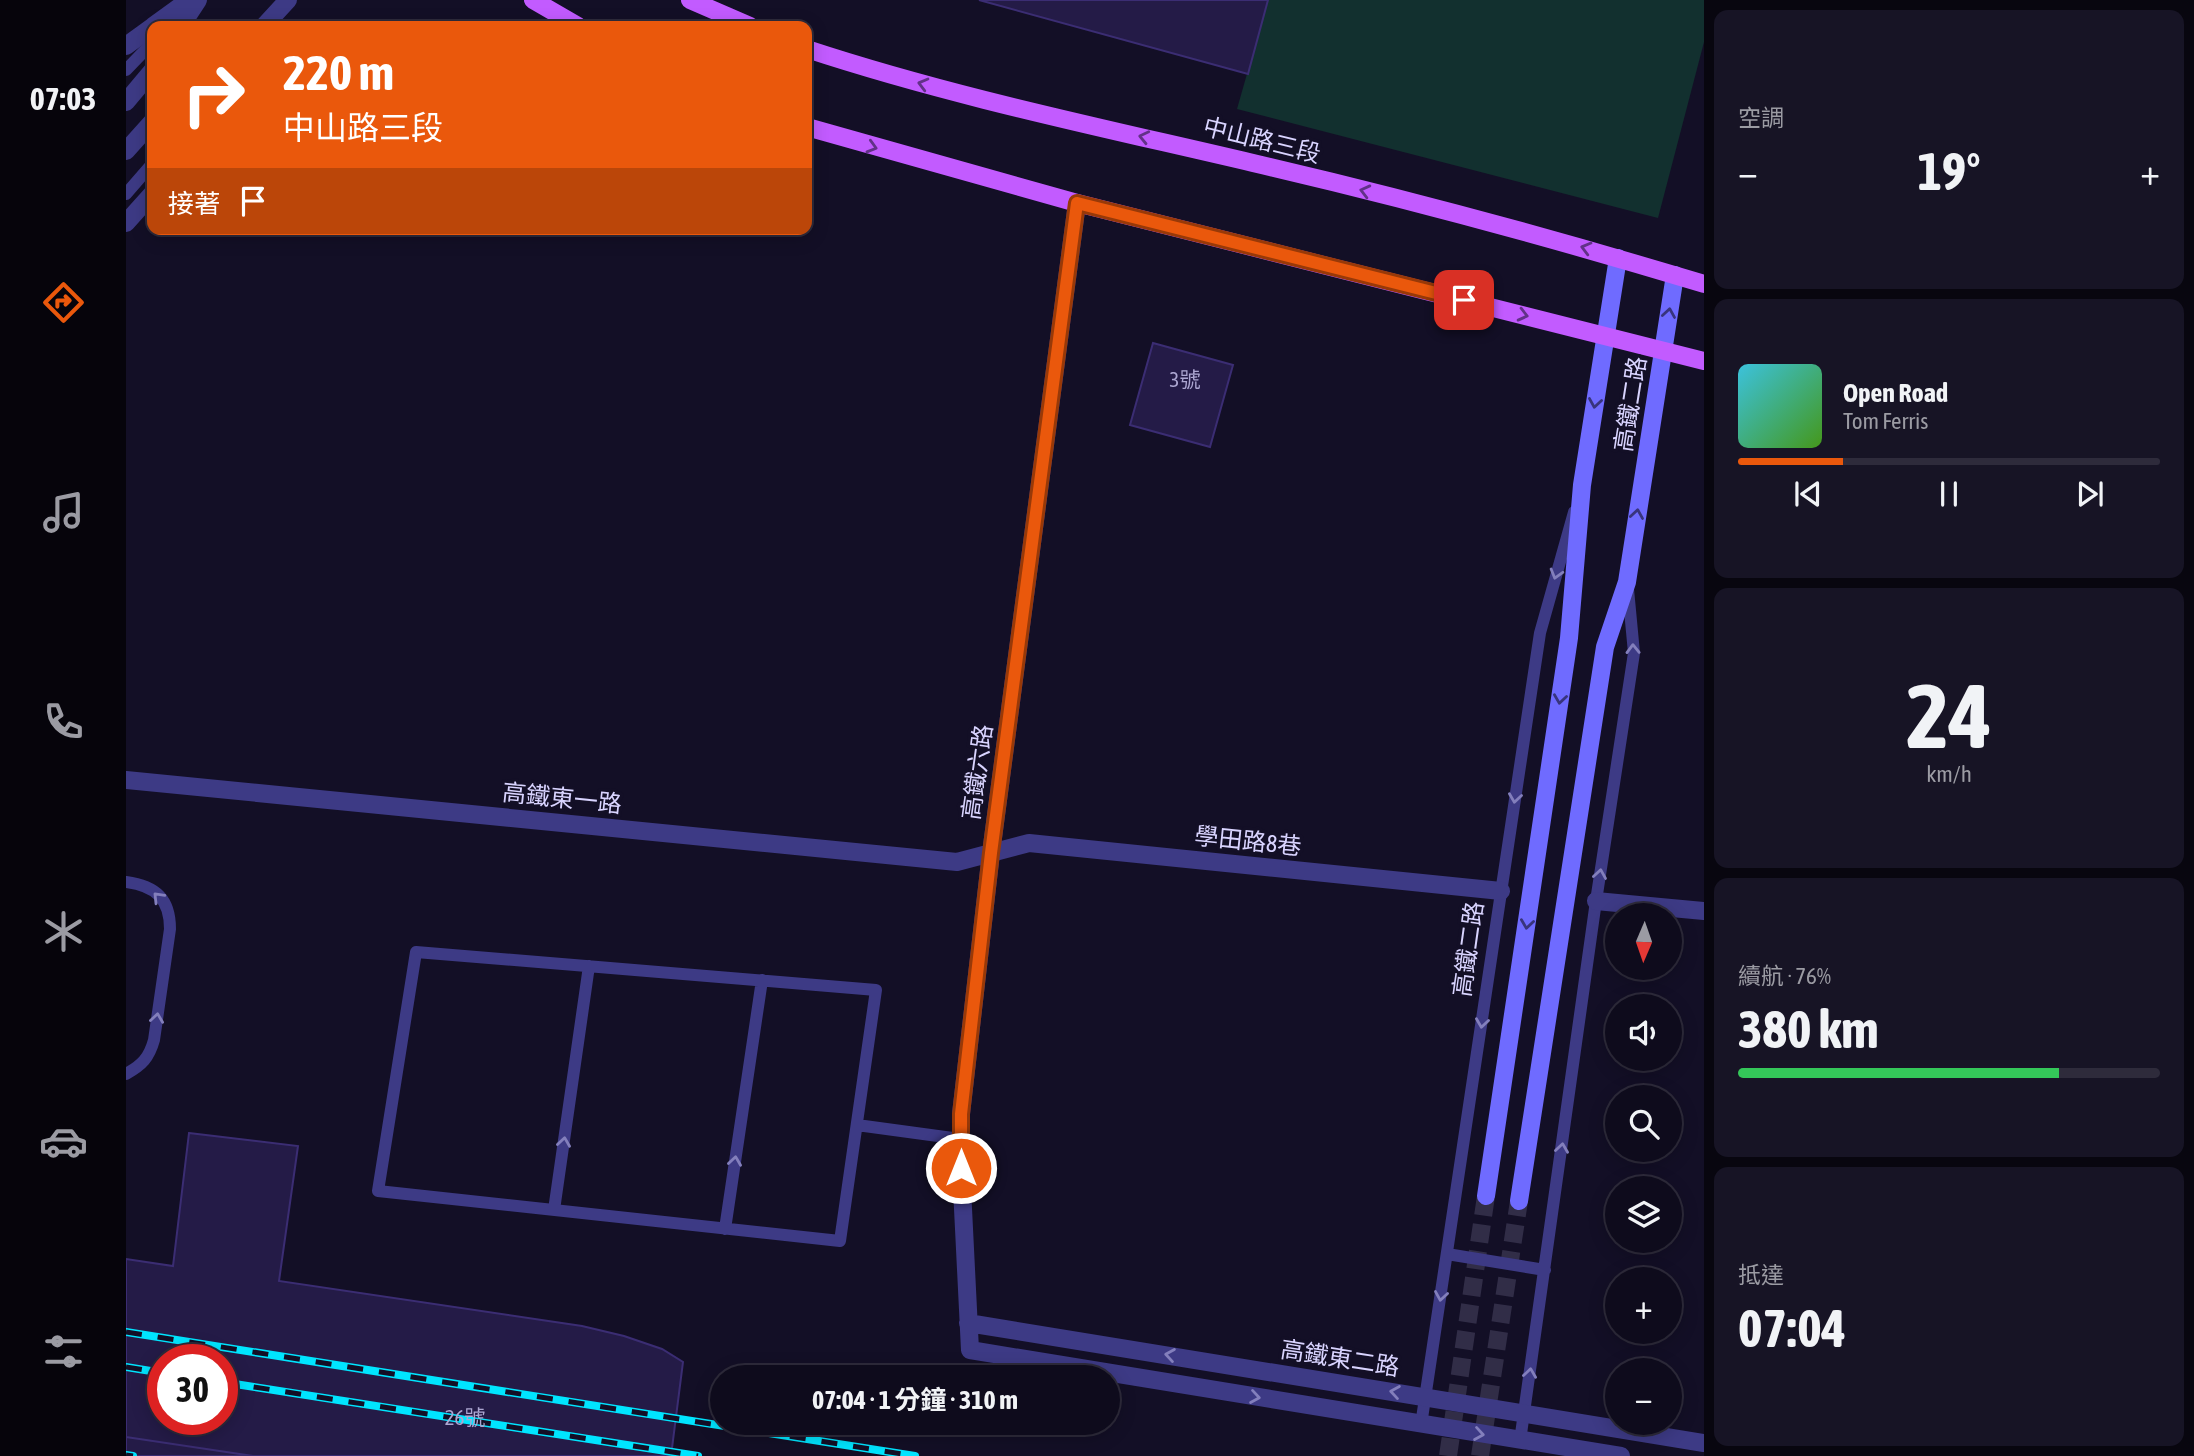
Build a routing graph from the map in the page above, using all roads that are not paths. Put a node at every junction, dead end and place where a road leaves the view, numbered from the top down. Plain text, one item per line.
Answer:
1 (194, 0) edge
2 (288, 0) edge
3 (533, 0) edge
4 (690, 0) edge
5 (162, 21) edge
6 (174, 21) edge
7 (184, 21) edge
8 (269, 21) edge
9 (569, 21) edge
10 (738, 21) edge
11 (147, 31) edge
12 (126, 46) edge
13 (147, 48) edge
14 (812, 51) edge
15 (126, 70) edge
16 (147, 77) edge
17 (126, 102) edge
18 (147, 128) edge
19 (812, 128) edge
20 (126, 152) edge
21 (147, 170) edge
22 (126, 194) edge
23 (147, 200) edge
24 (1077, 203) junction
25 (126, 223) edge
26 (1618, 258) junction
27 (1675, 275) junction
28 (1704, 284) edge
29 (1606, 335) junction
30 (1663, 351) junction
31 (1704, 361) edge
32 (1582, 485) junction
33 (1627, 582) junction
34 (126, 780) edge
35 (991, 853) junction
36 (126, 882) edge
37 (1502, 891) junction
38 (1596, 901) junction
39 (1704, 911) edge
40 (589, 966) junction
41 (762, 981) junction
42 (126, 1074) edge
43 (857, 1125) junction
44 (960, 1139) junction
45 (1486, 1196) tunnel mouth
46 (1519, 1201) tunnel mouth
47 (554, 1210) junction
48 (725, 1229) junction
49 (1447, 1254) junction
50 (1545, 1270) junction
51 (968, 1323) junction
52 (1425, 1396) junction
53 (1525, 1413) junction
54 (1421, 1424) junction
55 (1520, 1441) junction
56 (1704, 1443) edge
57 (1621, 1456) edge

1 - 5 street
1 - 6 lane
1 - 7 street
2 - 8 street
3 - 9 main road
4 - 10 main road
11 - 12 street
13 - 15 lane
26 -> 14 main road, 中山路三段
16 - 17 street
18 - 20 street
19 -> 24 main road
21 - 22 lane
23 - 25 street
24 -> 29 main road
24 - 35 street, 高鐵六路
26 - 27 main road, 中山路三段
26 - 29 street, 高鐵二路
27 - 28 main road, 中山路三段
30 -> 27 street, 高鐵二路
29 - 30 main road
29 -> 32 street, 高鐵二路
30 - 31 main road
33 -> 30 street, 高鐵二路
32 -> 37 lane, 高鐵二路
32 -> 45 street, 高鐵二路
38 -> 33 lane, 高鐵二路
33 - 46 street, 高鐵二路
34 - 35 street, 高鐵東一路
35 - 37 street, 學田路8巷
35 - 44 street, 高鐵六路
42 -> 36 lane
37 -> 49 lane, 高鐵二路
38 - 39 street
50 -> 38 lane, 高鐵二路
40 - 41 lane
47 -> 40 lane
40 - 47 lane
41 - 43 lane
48 -> 41 lane
43 - 44 lane
43 - 48 lane
44 - 51 street, 高鐵六路
47 - 48 lane
49 - 50 lane
49 -> 52 lane, 高鐵二路
53 -> 50 lane, 高鐵二路
52 -> 51 street, 高鐵東二路
51 -> 54 street, 高鐵六路
52 - 53 street, 高鐵東二路
52 - 54 lane, 高鐵二路
53 - 55 lane, 高鐵二路
53 - 56 street, 高鐵東二路
54 -> 55 street
55 - 57 street

